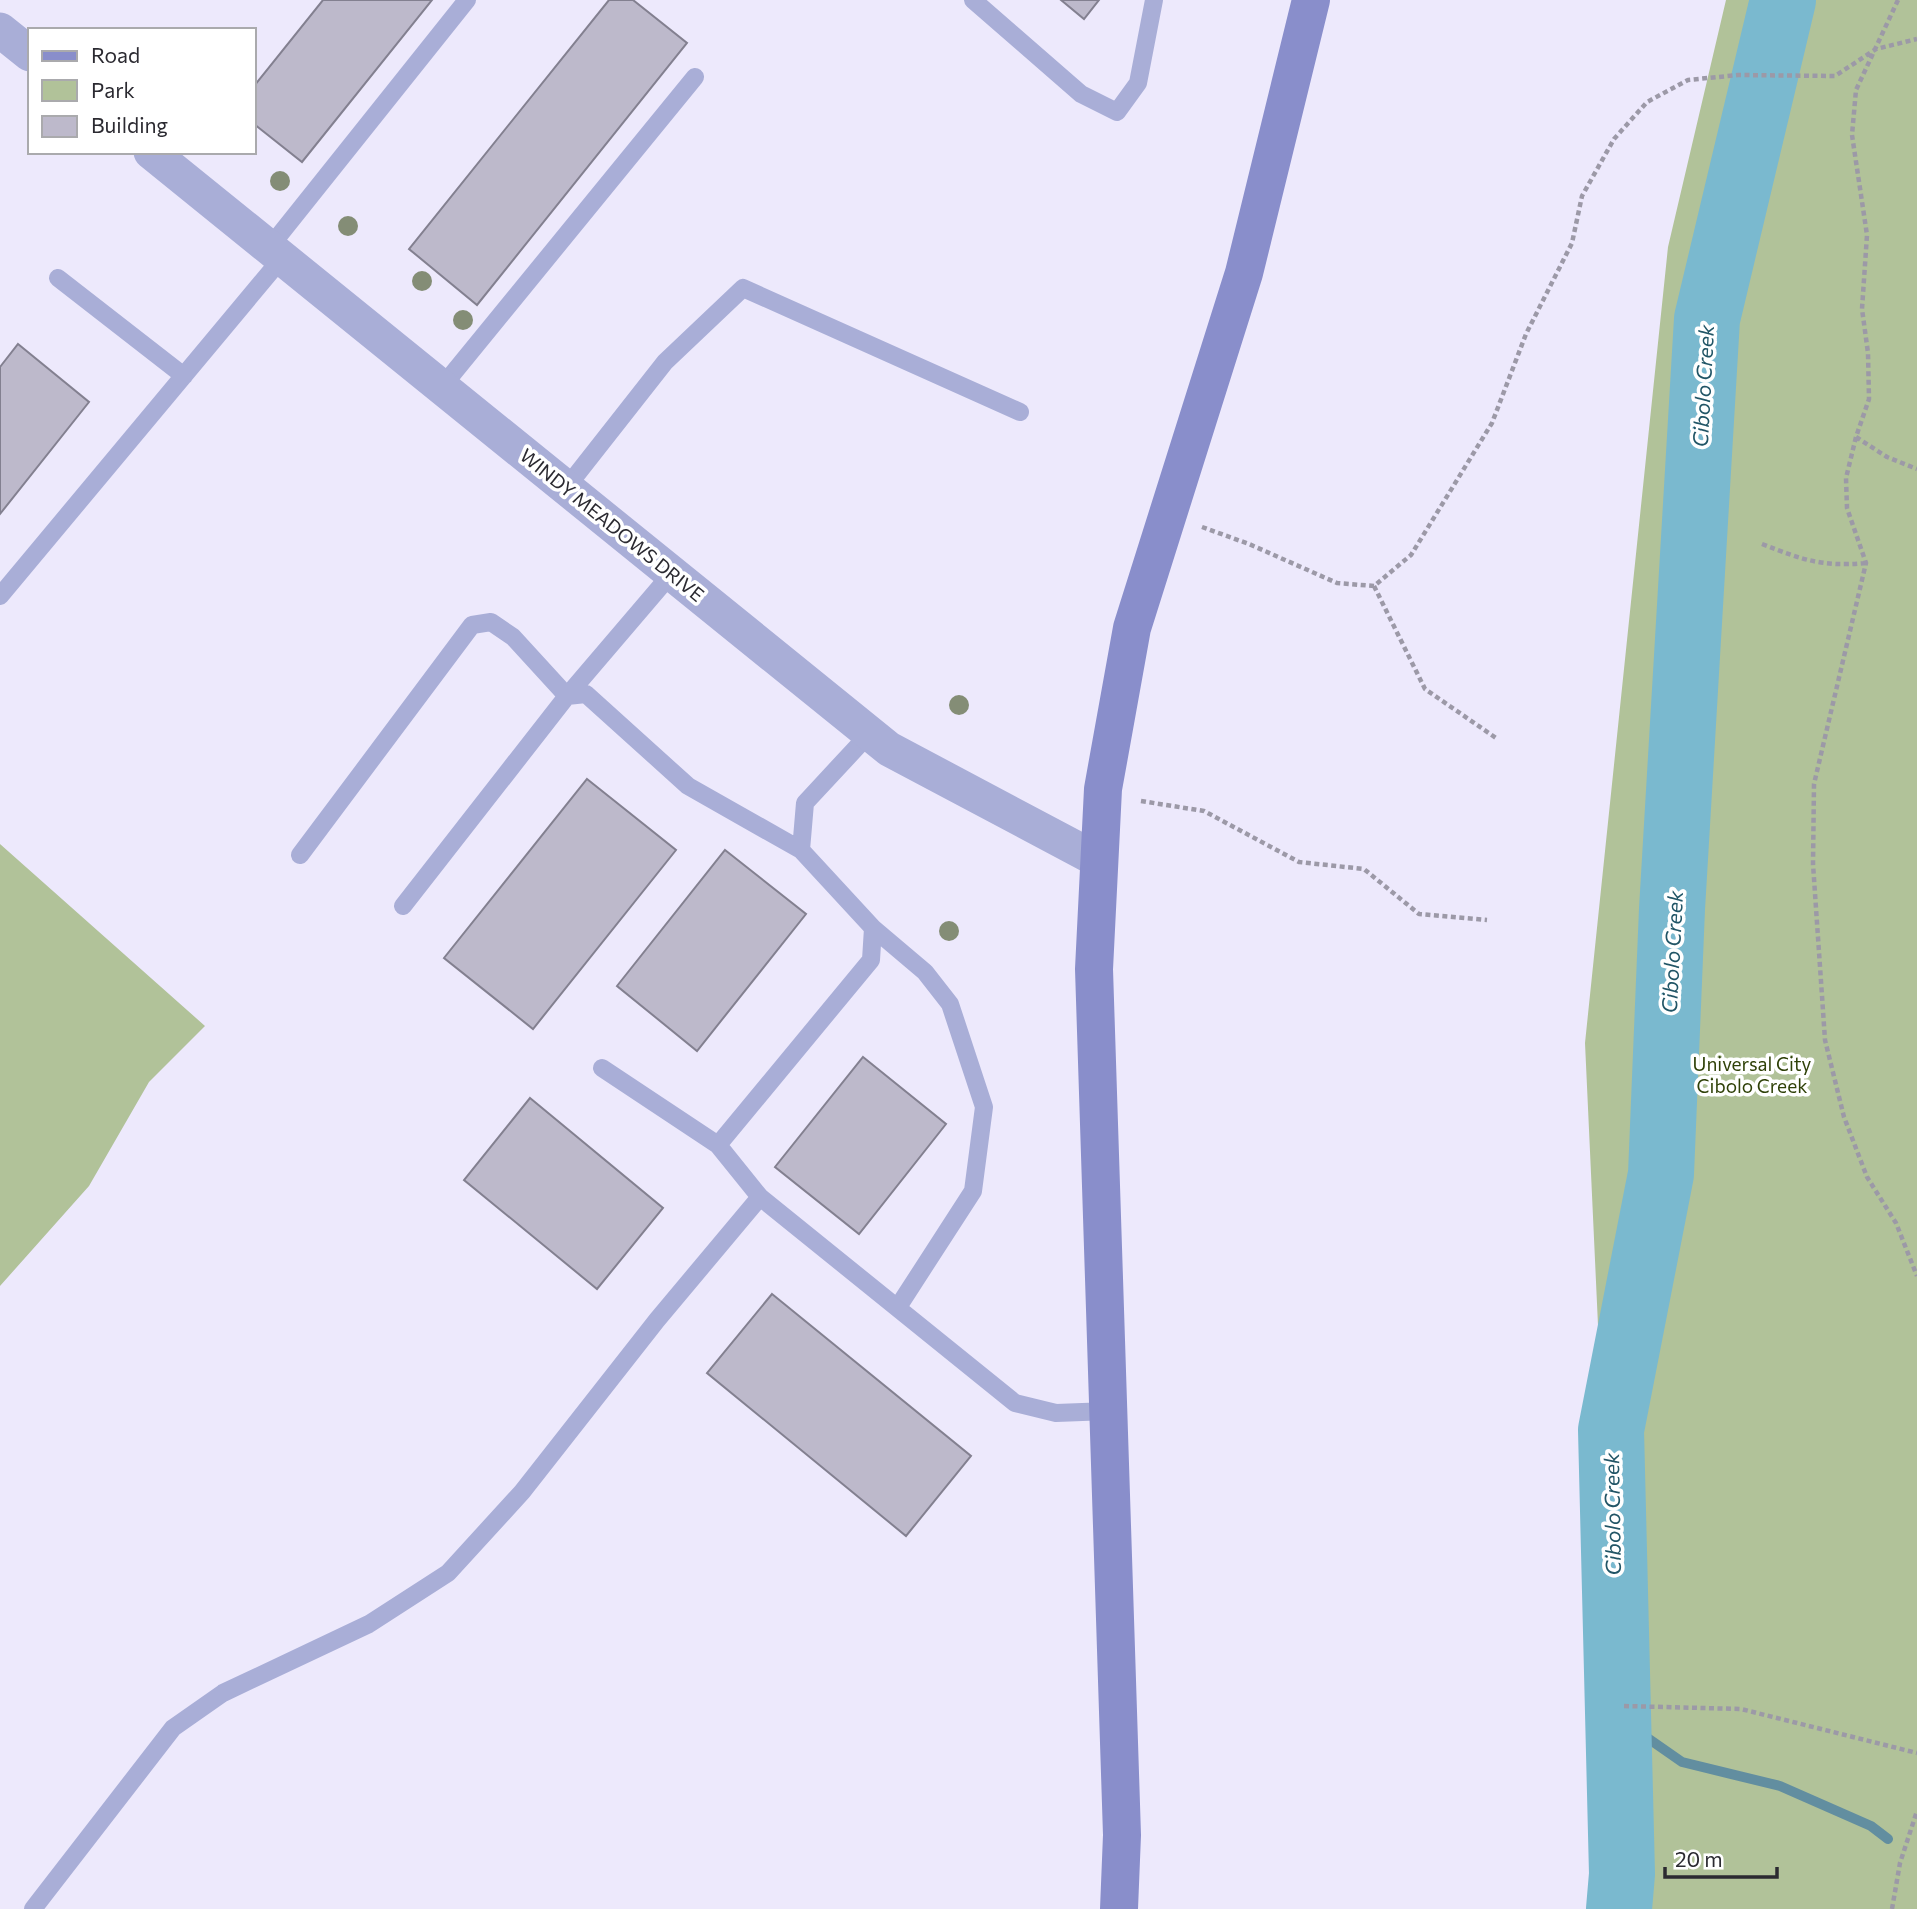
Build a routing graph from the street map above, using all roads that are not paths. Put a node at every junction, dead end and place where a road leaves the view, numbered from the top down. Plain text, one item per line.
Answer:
1 (467, 0) edge
2 (973, 0) edge
3 (1154, 0) edge
4 (1311, 0) edge
5 (0, 30) edge
6 (28, 52) edge
7 (695, 77) dead end
8 (153, 154) edge
9 (275, 253) junction
10 (58, 278) dead end
11 (184, 376) junction
12 (441, 388) junction
13 (1020, 412) dead end
14 (566, 488) junction
15 (672, 573) junction
16 (0, 596) edge
17 (566, 696) junction
18 (870, 733) junction
19 (801, 850) junction
20 (300, 855) dead end
21 (1098, 860) junction
22 (403, 906) dead end
23 (873, 928) junction
24 (602, 1068) dead end
25 (718, 1144) junction
26 (760, 1197) junction
27 (898, 1307) junction
28 (1109, 1411) junction
29 (33, 1909) edge
30 (1119, 1909) edge

1 - 9 lane
2 - 3 lane
4 - 21 main road
5 - 6 street
7 - 12 lane
8 - 9 street, WINDY MEADOWS DRIVE
9 - 11 lane
9 - 12 street, WINDY MEADOWS DRIVE
10 - 11 lane
11 - 16 lane
12 - 14 street, WINDY MEADOWS DRIVE
13 - 14 lane
14 - 15 street, WINDY MEADOWS DRIVE
15 - 17 lane
15 - 18 street, WINDY MEADOWS DRIVE
17 - 19 lane
17 - 20 lane
17 - 22 lane
18 - 19 lane
18 - 21 street, WINDY MEADOWS DRIVE
19 - 23 lane
21 - 28 main road
23 - 25 lane
23 - 27 lane
24 - 25 lane
25 - 26 lane
26 - 27 lane
26 - 29 lane
27 - 28 lane
28 - 30 main road

